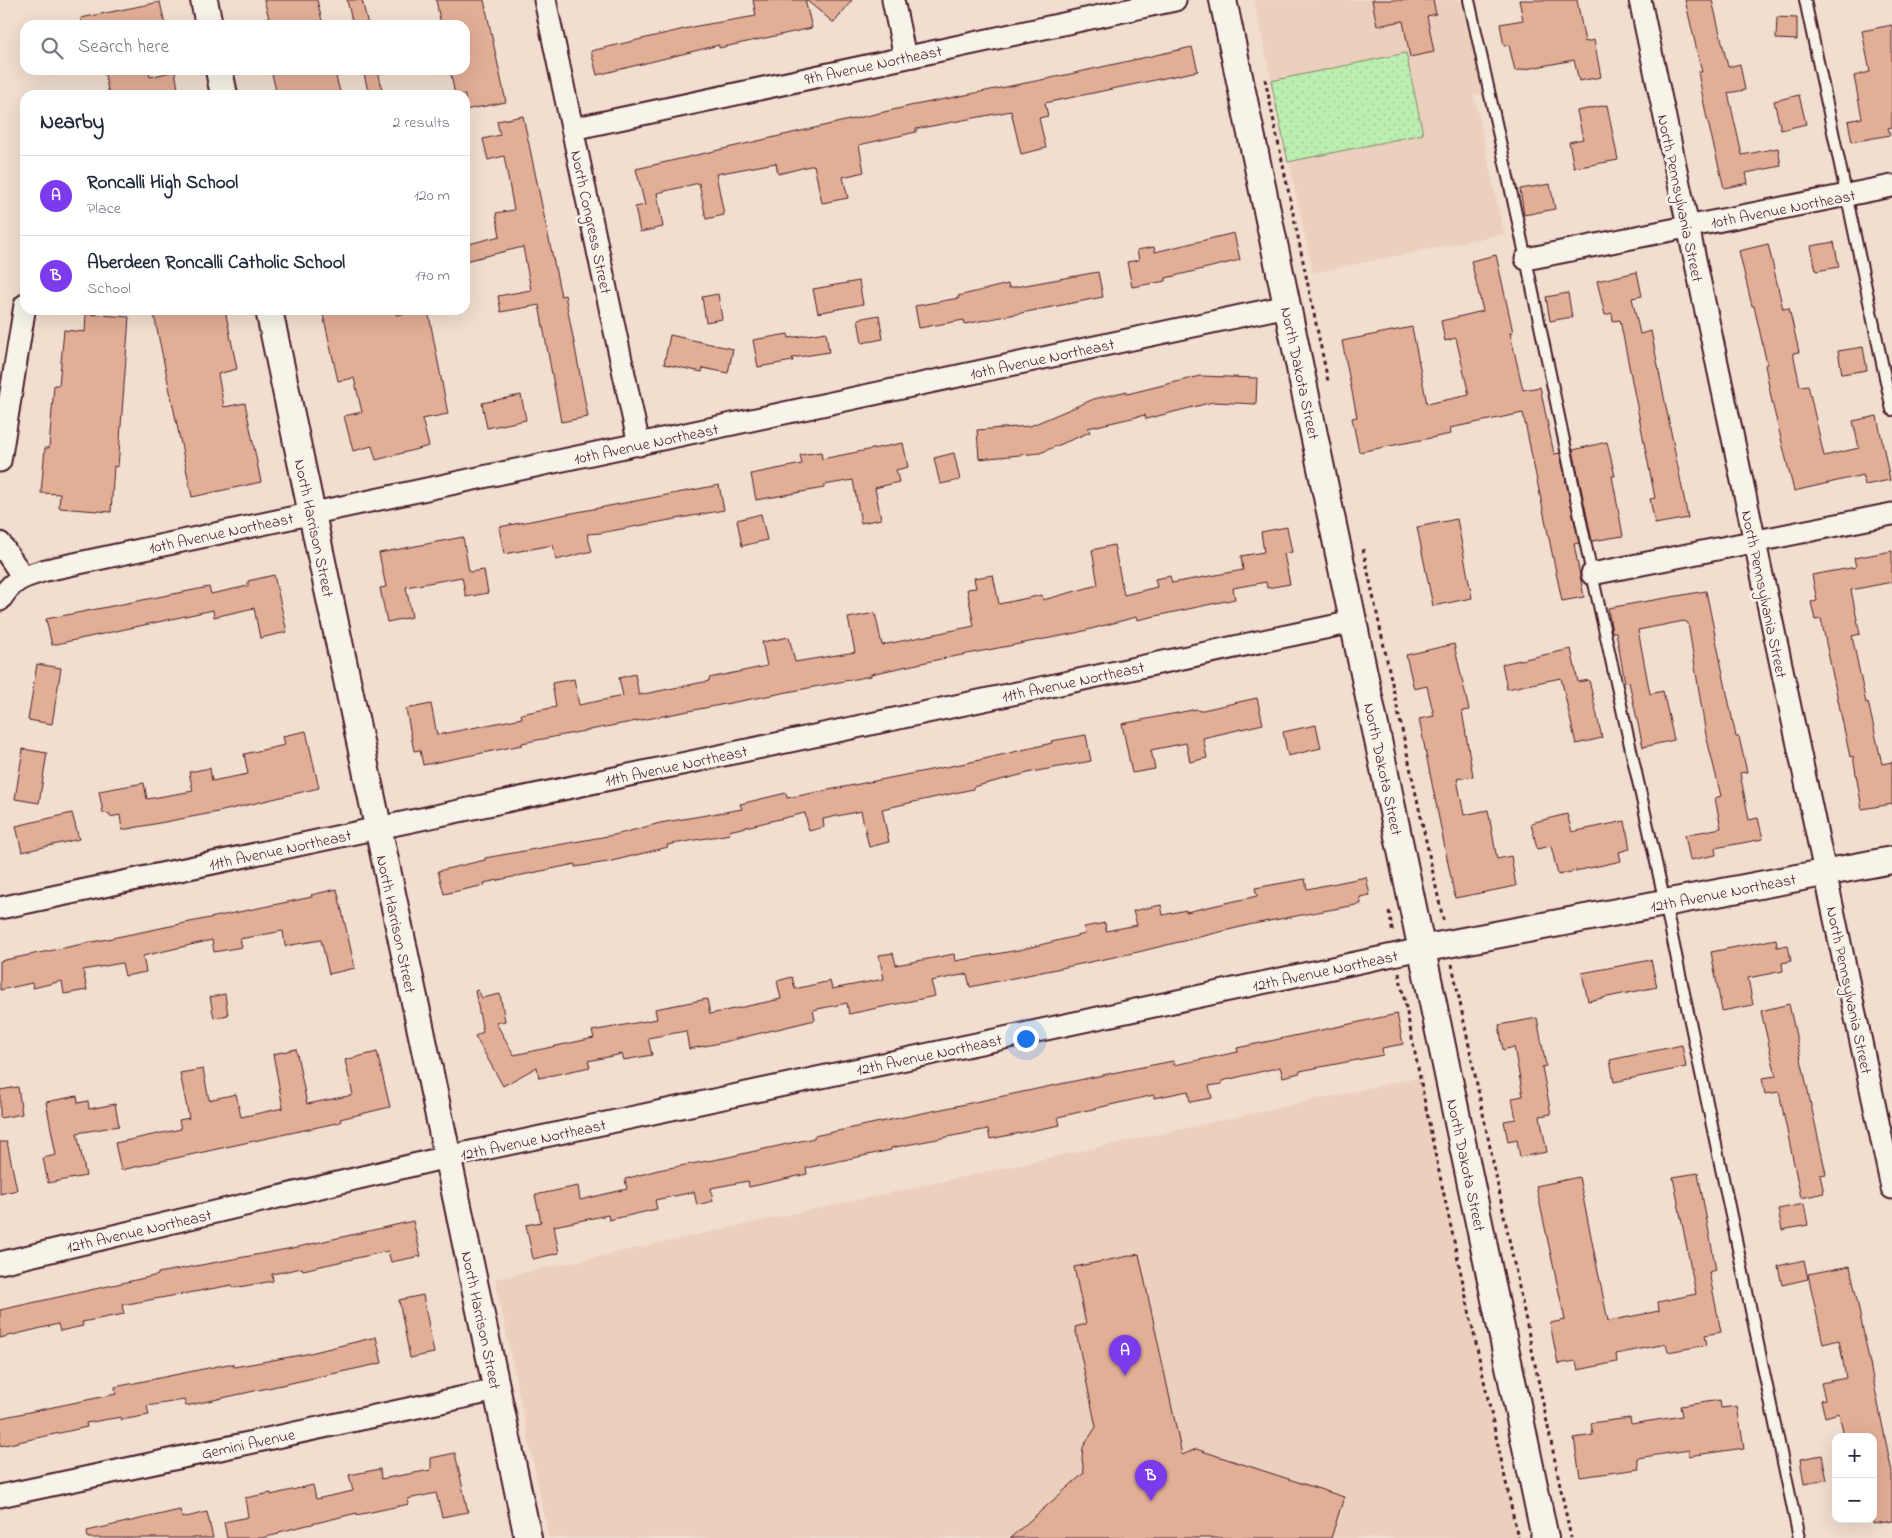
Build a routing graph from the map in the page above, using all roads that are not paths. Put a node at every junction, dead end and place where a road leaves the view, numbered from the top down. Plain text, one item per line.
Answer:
1 (204, 0) edge
2 (545, 0) edge
3 (893, 0) edge
4 (1175, 0) edge
5 (1222, 0) edge
6 (1468, 0) edge
7 (1640, 0) edge
8 (1805, 0) edge
9 (208, 20) edge
10 (905, 57) junction
11 (220, 75) edge
12 (223, 90) edge
13 (572, 129) junction
14 (1892, 186) edge
15 (1846, 195) junction
16 (1687, 227) junction
17 (1526, 259) junction
18 (1287, 306) junction
19 (23, 315) edge
20 (270, 315) edge
21 (1892, 410) edge
22 (639, 445) junction
23 (0, 461) edge
24 (312, 512) junction
25 (1892, 514) edge
26 (1754, 542) junction
27 (0, 543) edge
28 (1592, 574) junction
29 (11, 588) edge
30 (1353, 622) junction
31 (377, 829) junction
32 (1892, 860) edge
33 (1825, 873) junction
34 (1665, 904) junction
35 (0, 908) edge
36 (1421, 949) junction
37 (447, 1157) junction
38 (1892, 1188) edge
39 (0, 1263) edge
40 (497, 1390) junction
41 (0, 1496) edge
42 (528, 1538) edge
43 (1546, 1538) edge
44 (1799, 1538) edge

1 - 9 street
2 - 13 street, North Congress Street
3 - 10 street
4 - 10 street, 9th Avenue Northeast
5 - 18 street, North Dakota Street
6 - 17 lane
7 - 16 street, North Pennsylvania Street
8 - 15 lane
10 - 13 street, 9th Avenue Northeast
11 - 12 street
13 - 22 street, North Congress Street
14 - 15 street, 10th Avenue Northeast
15 - 16 street, 10th Avenue Northeast
15 - 21 lane
16 - 17 street, 10th Avenue Northeast
16 - 26 street, North Pennsylvania Street
17 - 28 lane
18 - 22 street, 10th Avenue Northeast
18 - 30 street, North Dakota Street
19 - 23 street
20 - 24 street, North Harrison Street
22 - 24 street, 10th Avenue Northeast
24 - 29 street, 10th Avenue Northeast
24 - 31 street, North Harrison Street
25 - 26 street
26 - 28 street
26 - 33 street, North Pennsylvania Street
27 - 29 street
28 - 34 lane
30 - 31 street, 11th Avenue Northeast
30 - 36 street, North Dakota Street
31 - 35 street, 11th Avenue Northeast
31 - 37 street, North Harrison Street
32 - 33 street, 12th Avenue Northeast
33 - 34 street, 12th Avenue Northeast
33 - 38 street, North Pennsylvania Street
34 - 36 street, 12th Avenue Northeast
34 - 44 lane
36 - 37 street, 12th Avenue Northeast
36 - 43 street, North Dakota Street
37 - 39 street, 12th Avenue Northeast
37 - 40 street, North Harrison Street
40 - 41 street, Gemini Avenue
40 - 42 street, North Harrison Street

